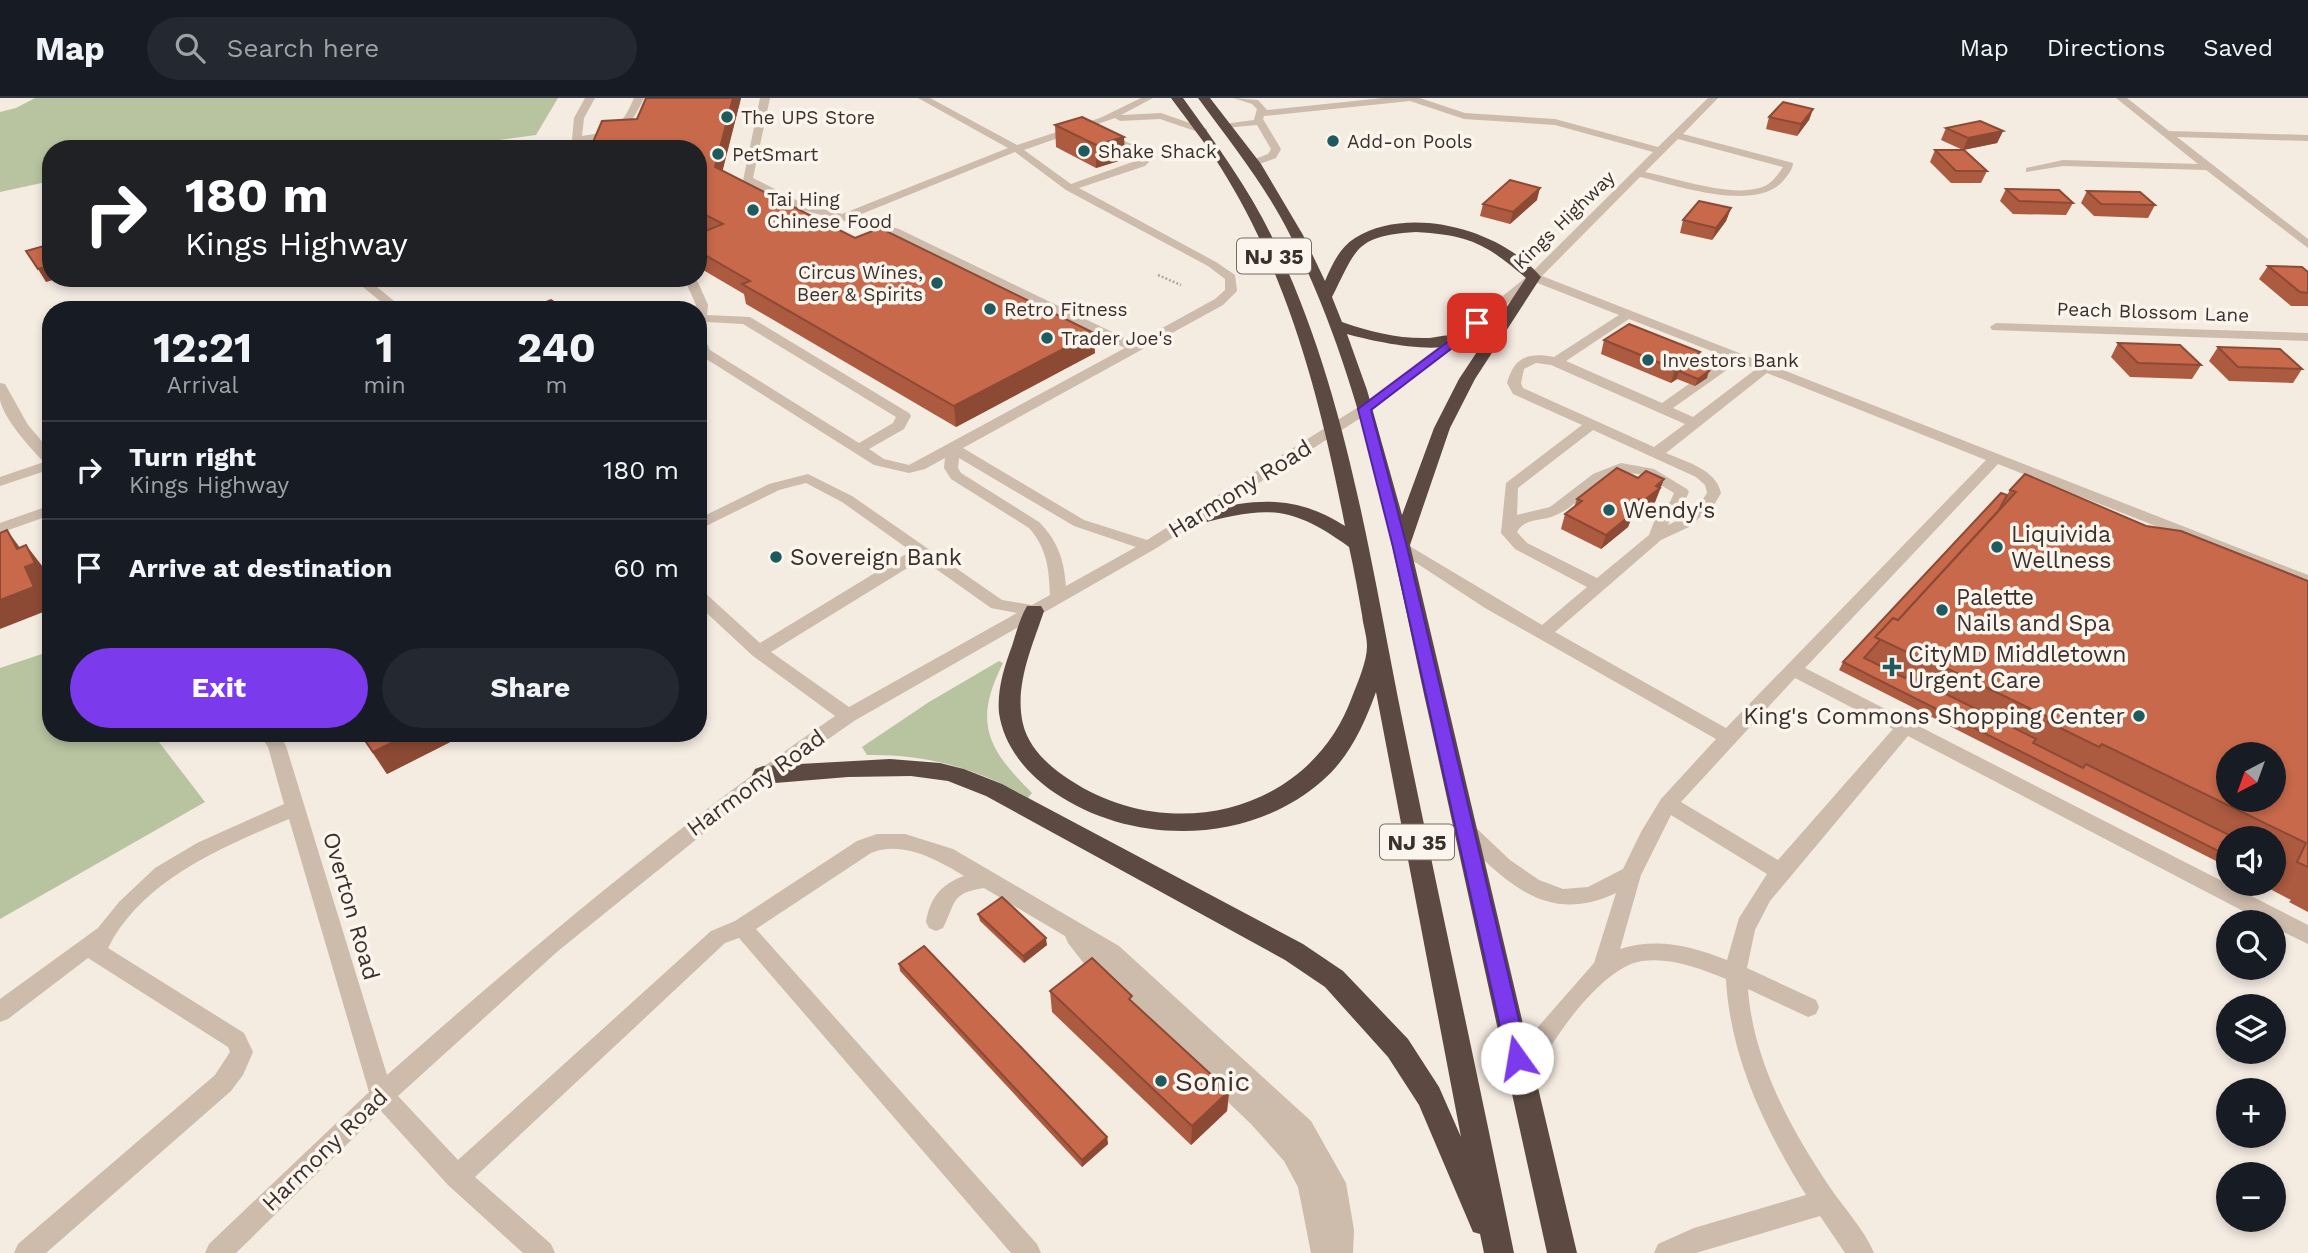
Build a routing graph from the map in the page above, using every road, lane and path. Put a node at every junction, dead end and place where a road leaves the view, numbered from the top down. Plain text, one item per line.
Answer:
1 (590, 98) edge
2 (639, 98) edge
3 (765, 98) edge
4 (923, 98) edge
5 (1149, 98) edge
6 (1177, 98) edge
7 (1238, 98) edge
8 (1411, 98) edge
9 (1713, 98) edge
10 (2121, 98) edge
11 (1210, 100) edge
12 (1261, 118) junction
13 (1103, 121) junction
14 (1227, 126) junction
15 (1204, 131) junction
16 (2169, 134) junction
17 (1676, 135) junction
18 (2308, 138) edge
19 (577, 140) edge
20 (588, 140) edge
21 (1115, 141) edge
22 (1015, 148) junction
23 (1661, 151) junction
24 (1254, 163) junction
25 (2207, 167) junction
26 (2030, 170) dead end
27 (1639, 174) junction
28 (1070, 188) junction
29 (842, 218) junction
30 (2308, 245) edge
31 (1158, 275) dead end
32 (1534, 277) junction
33 (1181, 285) dead end
34 (370, 287) edge
35 (1325, 296) junction
36 (387, 301) edge
37 (1628, 314) junction
38 (707, 317) edge
39 (1336, 325) junction
40 (1996, 327) dead end
41 (2308, 337) edge
42 (1458, 339) junction
43 (1135, 348) junction
44 (707, 353) edge
45 (1730, 354) junction
46 (1556, 362) junction
47 (1765, 368) junction
48 (0, 387) edge
49 (1658, 407) junction
50 (1365, 409) junction
51 (1695, 423) junction
52 (1592, 424) junction
53 (1333, 431) junction
54 (953, 448) junction
55 (858, 450) junction
56 (42, 452) edge
57 (1656, 453) junction
58 (1996, 458) junction
59 (42, 466) edge
60 (0, 482) edge
61 (42, 513) edge
62 (1195, 519) junction
63 (707, 520) edge
64 (0, 528) edge
65 (1509, 533) junction
66 (1656, 537) junction
67 (1358, 544) junction
68 (1149, 547) junction
69 (1400, 547) junction
70 (920, 553) junction
71 (2308, 581) edge
72 (1599, 586) junction
73 (1058, 598) junction
74 (707, 604) edge
75 (1034, 611) junction
76 (1543, 633) junction
77 (1377, 647) junction
78 (759, 652) junction
79 (1793, 669) junction
80 (848, 716) junction
81 (1905, 727) junction
82 (1728, 737) junction
83 (274, 742) edge
84 (763, 775) junction
85 (1668, 804) junction
86 (295, 808) junction
87 (1466, 830) junction
88 (1781, 872) junction
89 (1631, 875) junction
90 (987, 880) junction
91 (936, 922) dead end
92 (1066, 926) junction
93 (742, 927) junction
94 (102, 935) junction
95 (2308, 935) edge
96 (1604, 967) junction
97 (1735, 974) junction
98 (1808, 1007) dead end
99 (0, 1012) edge
100 (1523, 1083) junction
101 (382, 1095) junction
102 (457, 1177) junction
103 (1826, 1202) junction
104 (27, 1253) edge
105 (218, 1253) edge
106 (542, 1253) edge
107 (1028, 1253) edge
108 (1324, 1253) edge
109 (1340, 1253) edge
110 (1499, 1253) edge
111 (1562, 1253) edge
112 (1667, 1253) edge
113 (1861, 1253) edge

1 - 19 street
2 - 20 street
3 - 29 street
4 - 22 street
5 - 13 street
6 - 15 highway, NJ 35
7 - 12 street
8 - 12 street
8 - 23 street
9 - 17 street, Kings Highway
10 - 16 street
11 - 14 highway, NJ 35
12 - 14 street
12 - 24 street
13 - 15 street
13 - 22 street
14 - 24 highway, NJ 35
15 - 53 highway, NJ 35
16 - 18 street
16 - 25 street
17 - 23 street, Kings Highway
17 - 27 street
21 - 28 street
22 - 28 street
22 - 29 street
23 - 27 street, Kings Highway
24 - 35 highway, NJ 35
25 - 26 street
25 - 30 street
27 - 32 street, Kings Highway
28 - 43 street
29 - 43 street
31 - 33 path
32 - 35 highway
32 - 37 street
32 - 42 street, Kings Highway
32 - 69 highway
34 - 36 street
35 - 39 highway, NJ 35
37 - 45 street
37 - 46 street
38 - 55 street
39 - 42 highway
39 - 50 highway, NJ 35
40 - 41 street, Peach Blossom Lane
42 - 50 street, Kings Highway
43 - 54 street
44 - 55 street
45 - 47 street
45 - 49 street
46 - 49 street
46 - 52 street
47 - 51 street
47 - 58 street
48 - 56 street
49 - 51 street
50 - 53 street, Harmony Road
50 - 69 highway, NJ 35
51 - 57 street
52 - 57 street
52 - 65 street
53 - 62 street, Harmony Road
53 - 67 highway, NJ 35
54 - 55 street
54 - 68 street
54 - 73 street
57 - 66 street
58 - 71 street
58 - 79 street
59 - 60 street
61 - 64 street
62 - 67 highway
62 - 68 street, Harmony Road
63 - 70 street
65 - 66 street
65 - 72 street
66 - 72 street
67 - 77 highway, NJ 35
68 - 73 street, Harmony Road
69 - 76 street
69 - 87 highway, NJ 35
70 - 75 street
70 - 78 street
72 - 76 street
73 - 75 street, Harmony Road
74 - 78 street
75 - 77 highway
75 - 80 street, Harmony Road
76 - 82 street
77 - 110 highway, NJ 35
78 - 80 street
79 - 81 street
79 - 82 street
80 - 84 street, Harmony Road
81 - 88 street
81 - 95 street
82 - 85 street
83 - 86 street, Overton Road
84 - 101 street, Harmony Road
84 - 110 highway
85 - 88 street
85 - 89 street
86 - 94 street
86 - 101 street, Overton Road
87 - 89 street
87 - 100 highway, NJ 35
88 - 97 street
89 - 96 street
90 - 91 street
90 - 92 street
90 - 93 street
92 - 108 street
92 - 109 street
93 - 102 street
93 - 107 street
94 - 99 street
94 - 104 street
96 - 97 street
96 - 100 street
97 - 98 street
97 - 103 street
100 - 111 highway, NJ 35
101 - 102 street
101 - 105 street, Harmony Road
102 - 106 street
103 - 112 street
103 - 113 street

